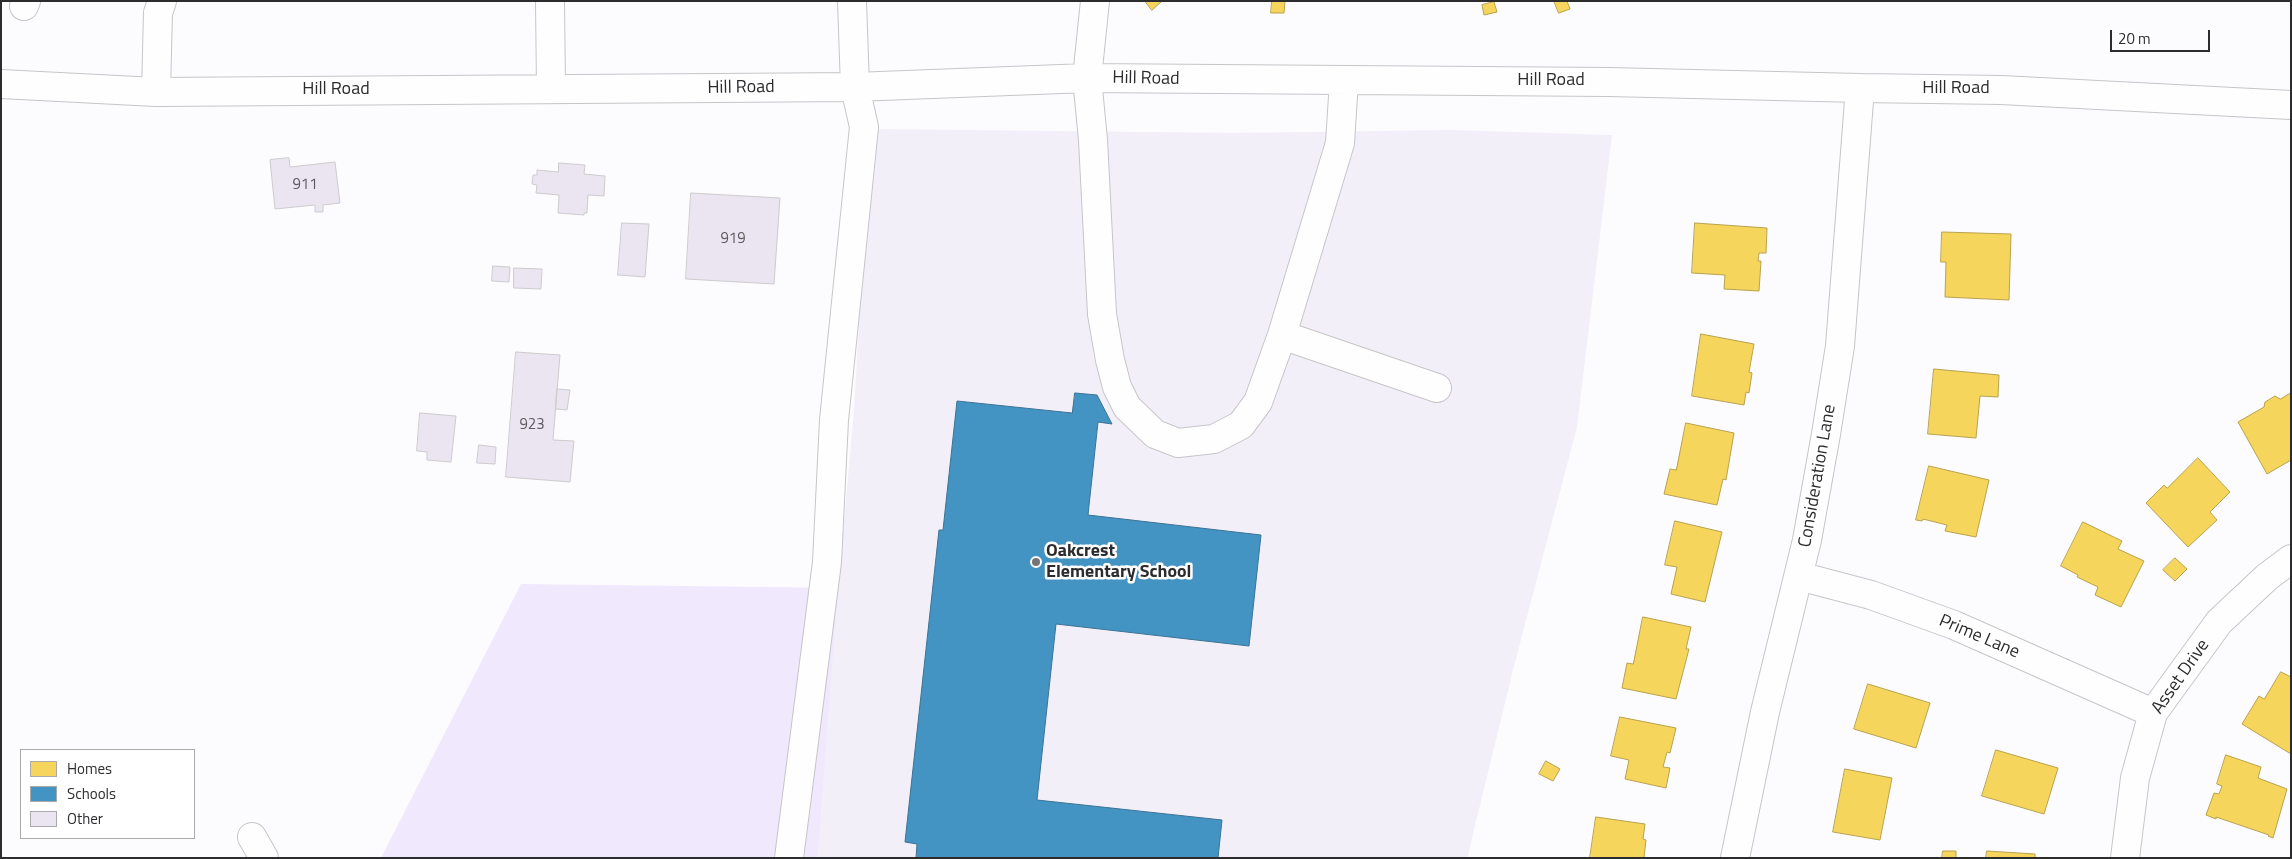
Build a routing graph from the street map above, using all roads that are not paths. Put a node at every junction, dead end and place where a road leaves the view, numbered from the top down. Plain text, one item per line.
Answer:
1 (162, 1) edge
2 (550, 1) edge
3 (852, 1) edge
4 (1095, 1) edge
5 (1087, 78) junction
6 (1344, 81) junction
7 (1, 84) edge
8 (856, 87) junction
9 (1860, 88) junction
10 (551, 89) junction
11 (156, 92) junction
12 (2291, 105) edge
13 (1282, 335) junction
14 (1437, 388) dead end
15 (2291, 559) edge
16 (1799, 576) junction
17 (2153, 713) junction
18 (789, 858) edge
19 (1735, 858) edge
20 (2125, 858) edge

1 - 11 street
2 - 10 street
3 - 8 street
4 - 5 street
5 - 6 street, Hill Road
5 - 8 street, Hill Road
5 - 13 street
6 - 9 street, Hill Road
6 - 13 street
7 - 11 street, Hill Road
8 - 10 street, Hill Road
8 - 18 street
9 - 12 street, Hill Road
9 - 16 street, Consideration Lane
10 - 11 street, Hill Road
13 - 14 street
15 - 17 street, Asset Drive
16 - 17 street, Prime Lane
16 - 19 street, Consideration Lane
17 - 20 street, Asset Drive

